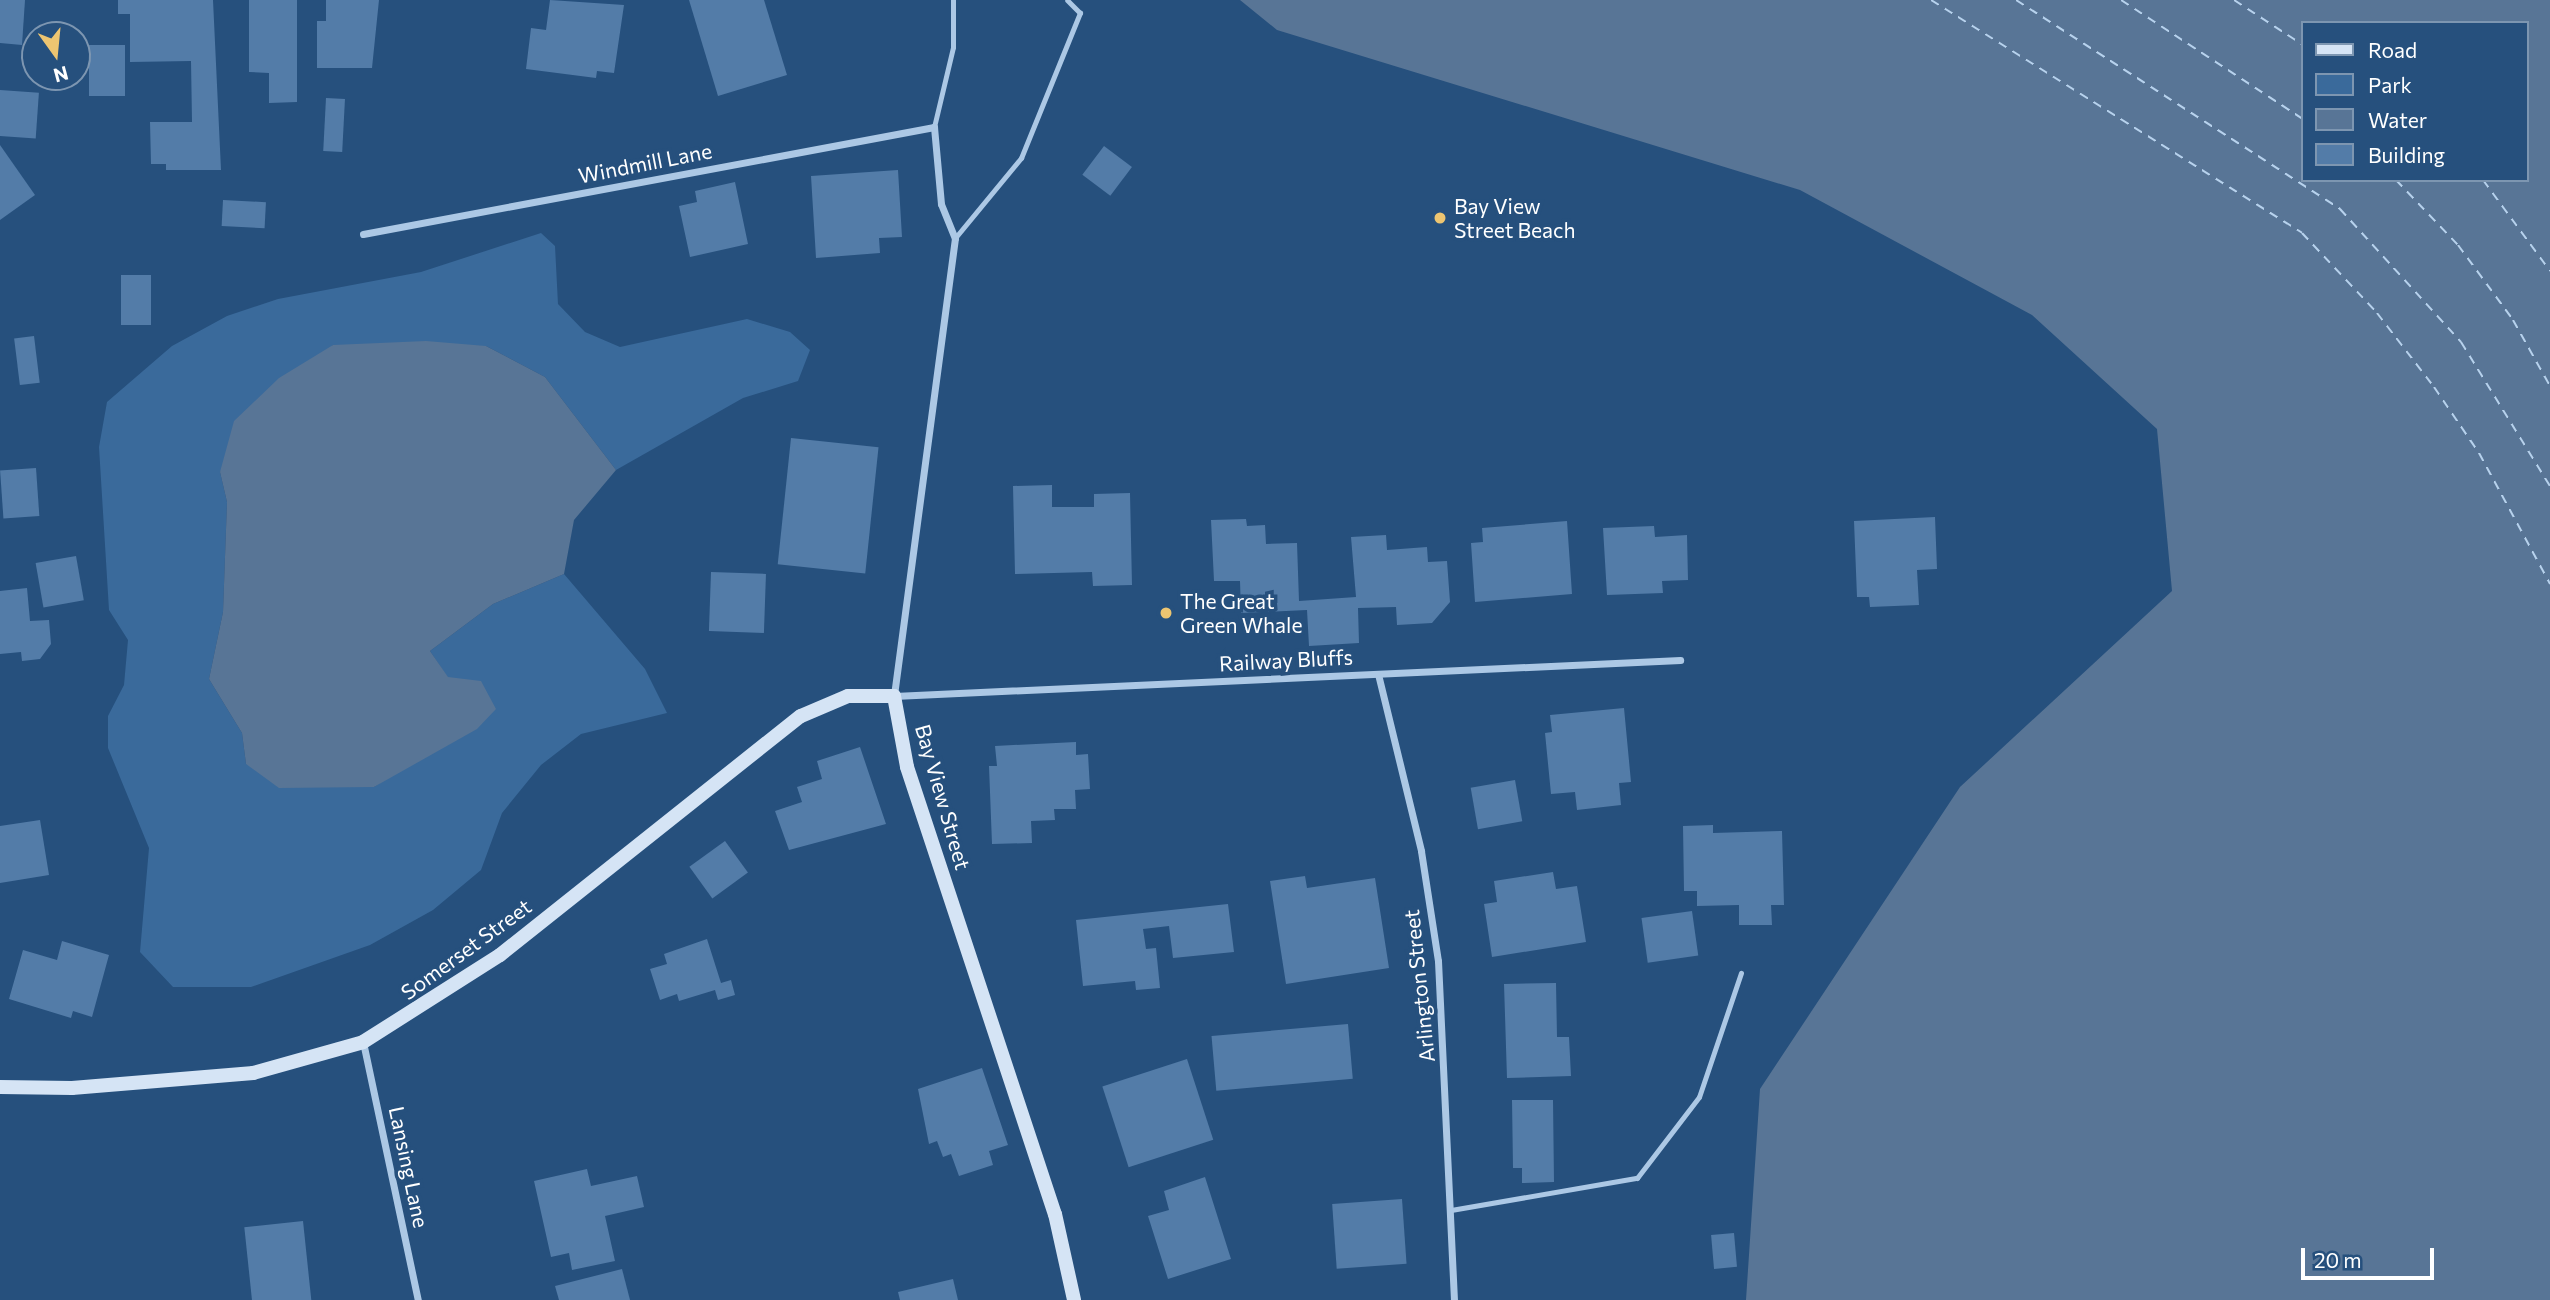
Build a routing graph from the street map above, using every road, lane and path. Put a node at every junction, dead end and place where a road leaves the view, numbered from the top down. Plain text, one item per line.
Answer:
1 (953, 0) edge
2 (1067, 0) edge
3 (934, 127) junction
4 (363, 234) dead end
5 (955, 238) junction
6 (1680, 660) dead end
7 (1378, 674) junction
8 (894, 696) junction
9 (1741, 973) dead end
10 (363, 1042) junction
11 (0, 1087) edge
12 (1451, 1210) junction
13 (418, 1300) edge
14 (1074, 1300) edge
15 (1454, 1300) edge

1 - 3 lane
2 - 5 lane
3 - 4 street, Windmill Lane
3 - 5 street, Bay View Street
5 - 8 street, Bay View Street
6 - 7 street, Railway Bluffs
7 - 8 street, Railway Bluffs
7 - 12 street, Arlington Street
8 - 10 street, Somerset Street
8 - 14 street, Bay View Street
9 - 12 lane
10 - 11 street, Somerset Street
10 - 13 street, Lansing Lane
12 - 15 street, Arlington Street

